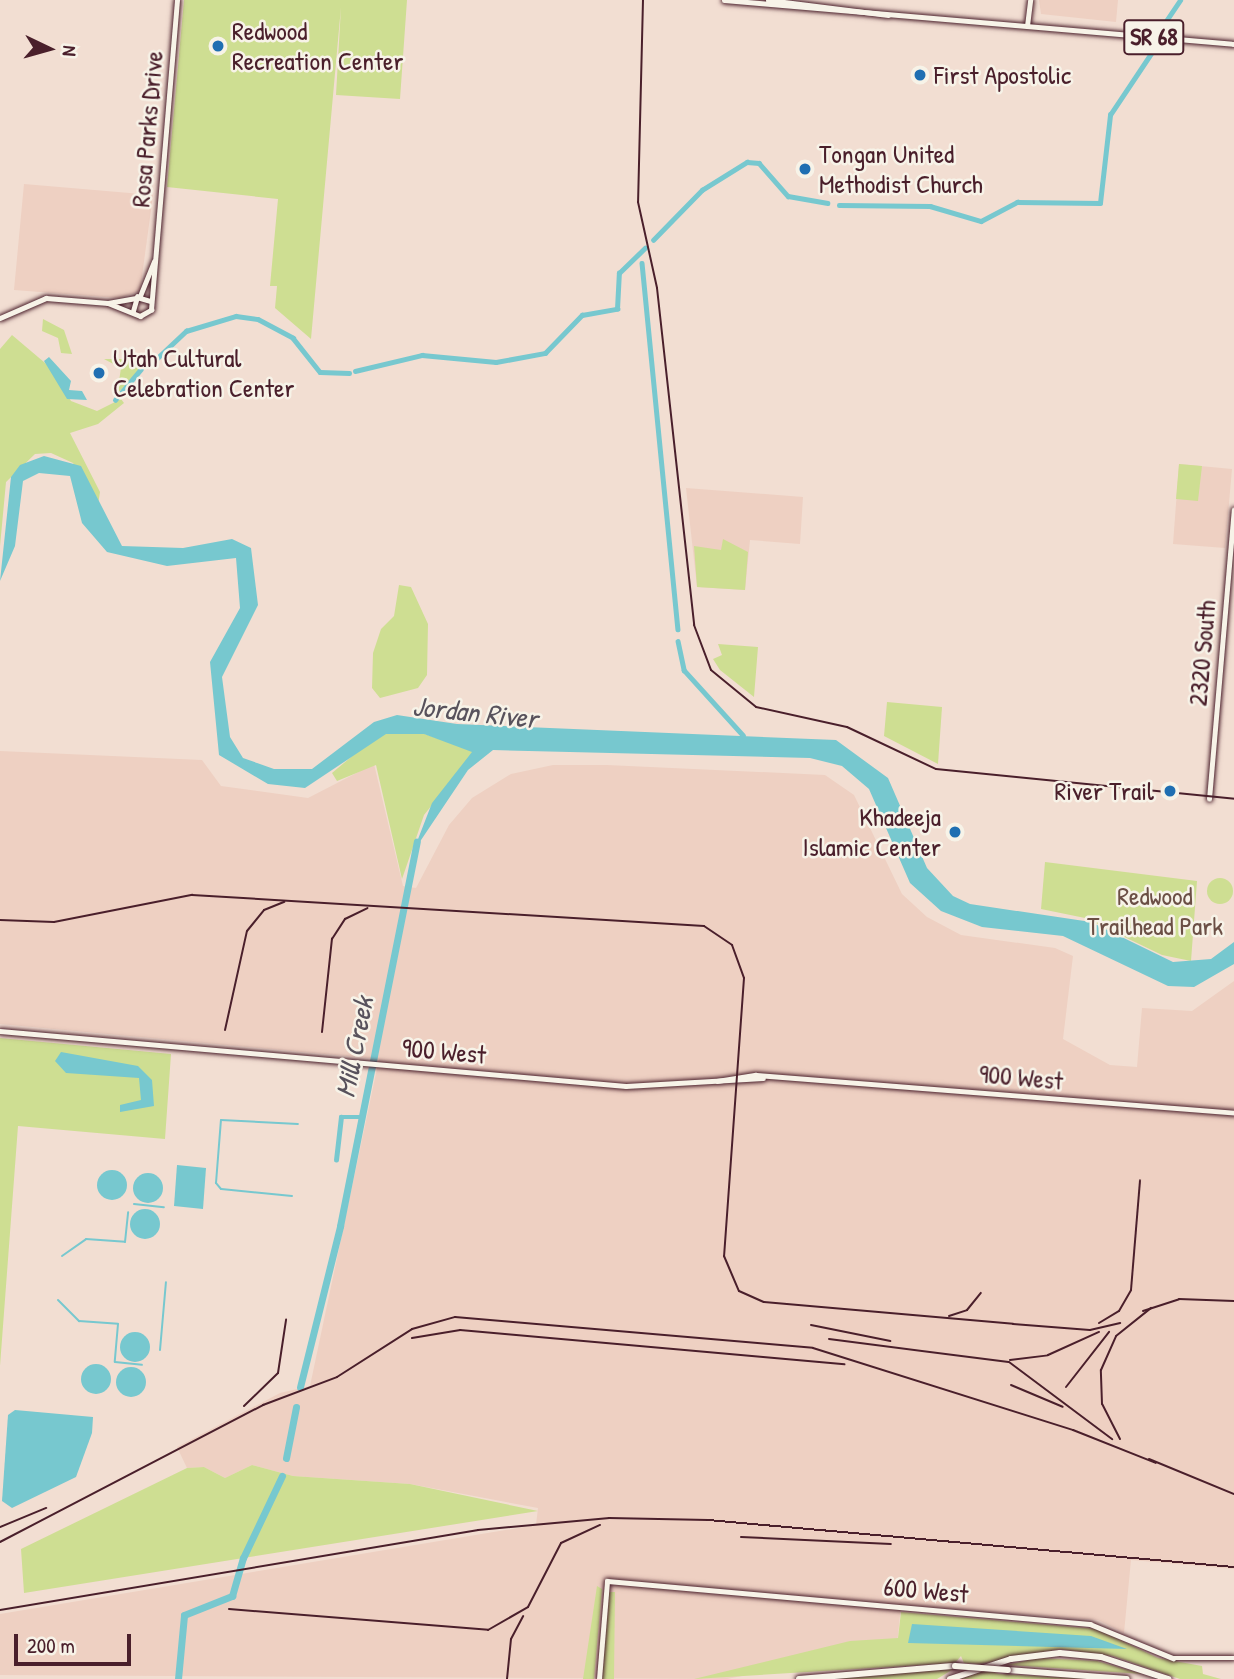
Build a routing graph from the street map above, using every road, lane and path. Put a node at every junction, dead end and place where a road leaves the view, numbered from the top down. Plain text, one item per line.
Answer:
1 (177, 0) edge
2 (723, 0) edge
3 (768, 0) edge
4 (1030, 0) edge
5 (888, 15) junction
6 (1027, 26) junction
7 (1234, 44) edge
8 (154, 261) junction
9 (138, 297) junction
10 (108, 303) junction
11 (151, 305) junction
12 (133, 311) junction
13 (0, 318) edge
14 (1234, 510) edge
15 (1209, 799) dead end
16 (0, 1031) edge
17 (1234, 1113) edge
18 (1234, 1658) edge
19 (599, 1679) edge
20 (799, 1679) edge
21 (950, 1679) edge
22 (1127, 1679) edge
23 (1168, 1679) edge

1 - 8 street, Rosa Parks Drive
2 - 5 main road, SR 68
3 - 5 main road, SR 68
4 - 6 street
5 - 6 main road, SR 68
6 - 7 main road, SR 68
8 - 9 street, Rosa Parks Drive
8 - 11 street, Rosa Parks Drive
9 - 10 street
9 - 11 street
9 - 12 street, Rosa Parks Drive
10 - 12 street
10 - 13 street
11 - 12 street
14 - 15 street, 2320 South
16 - 17 street, 900 West
18 - 19 street, 600 West
20 - 22 highway, bridge
21 - 23 highway

